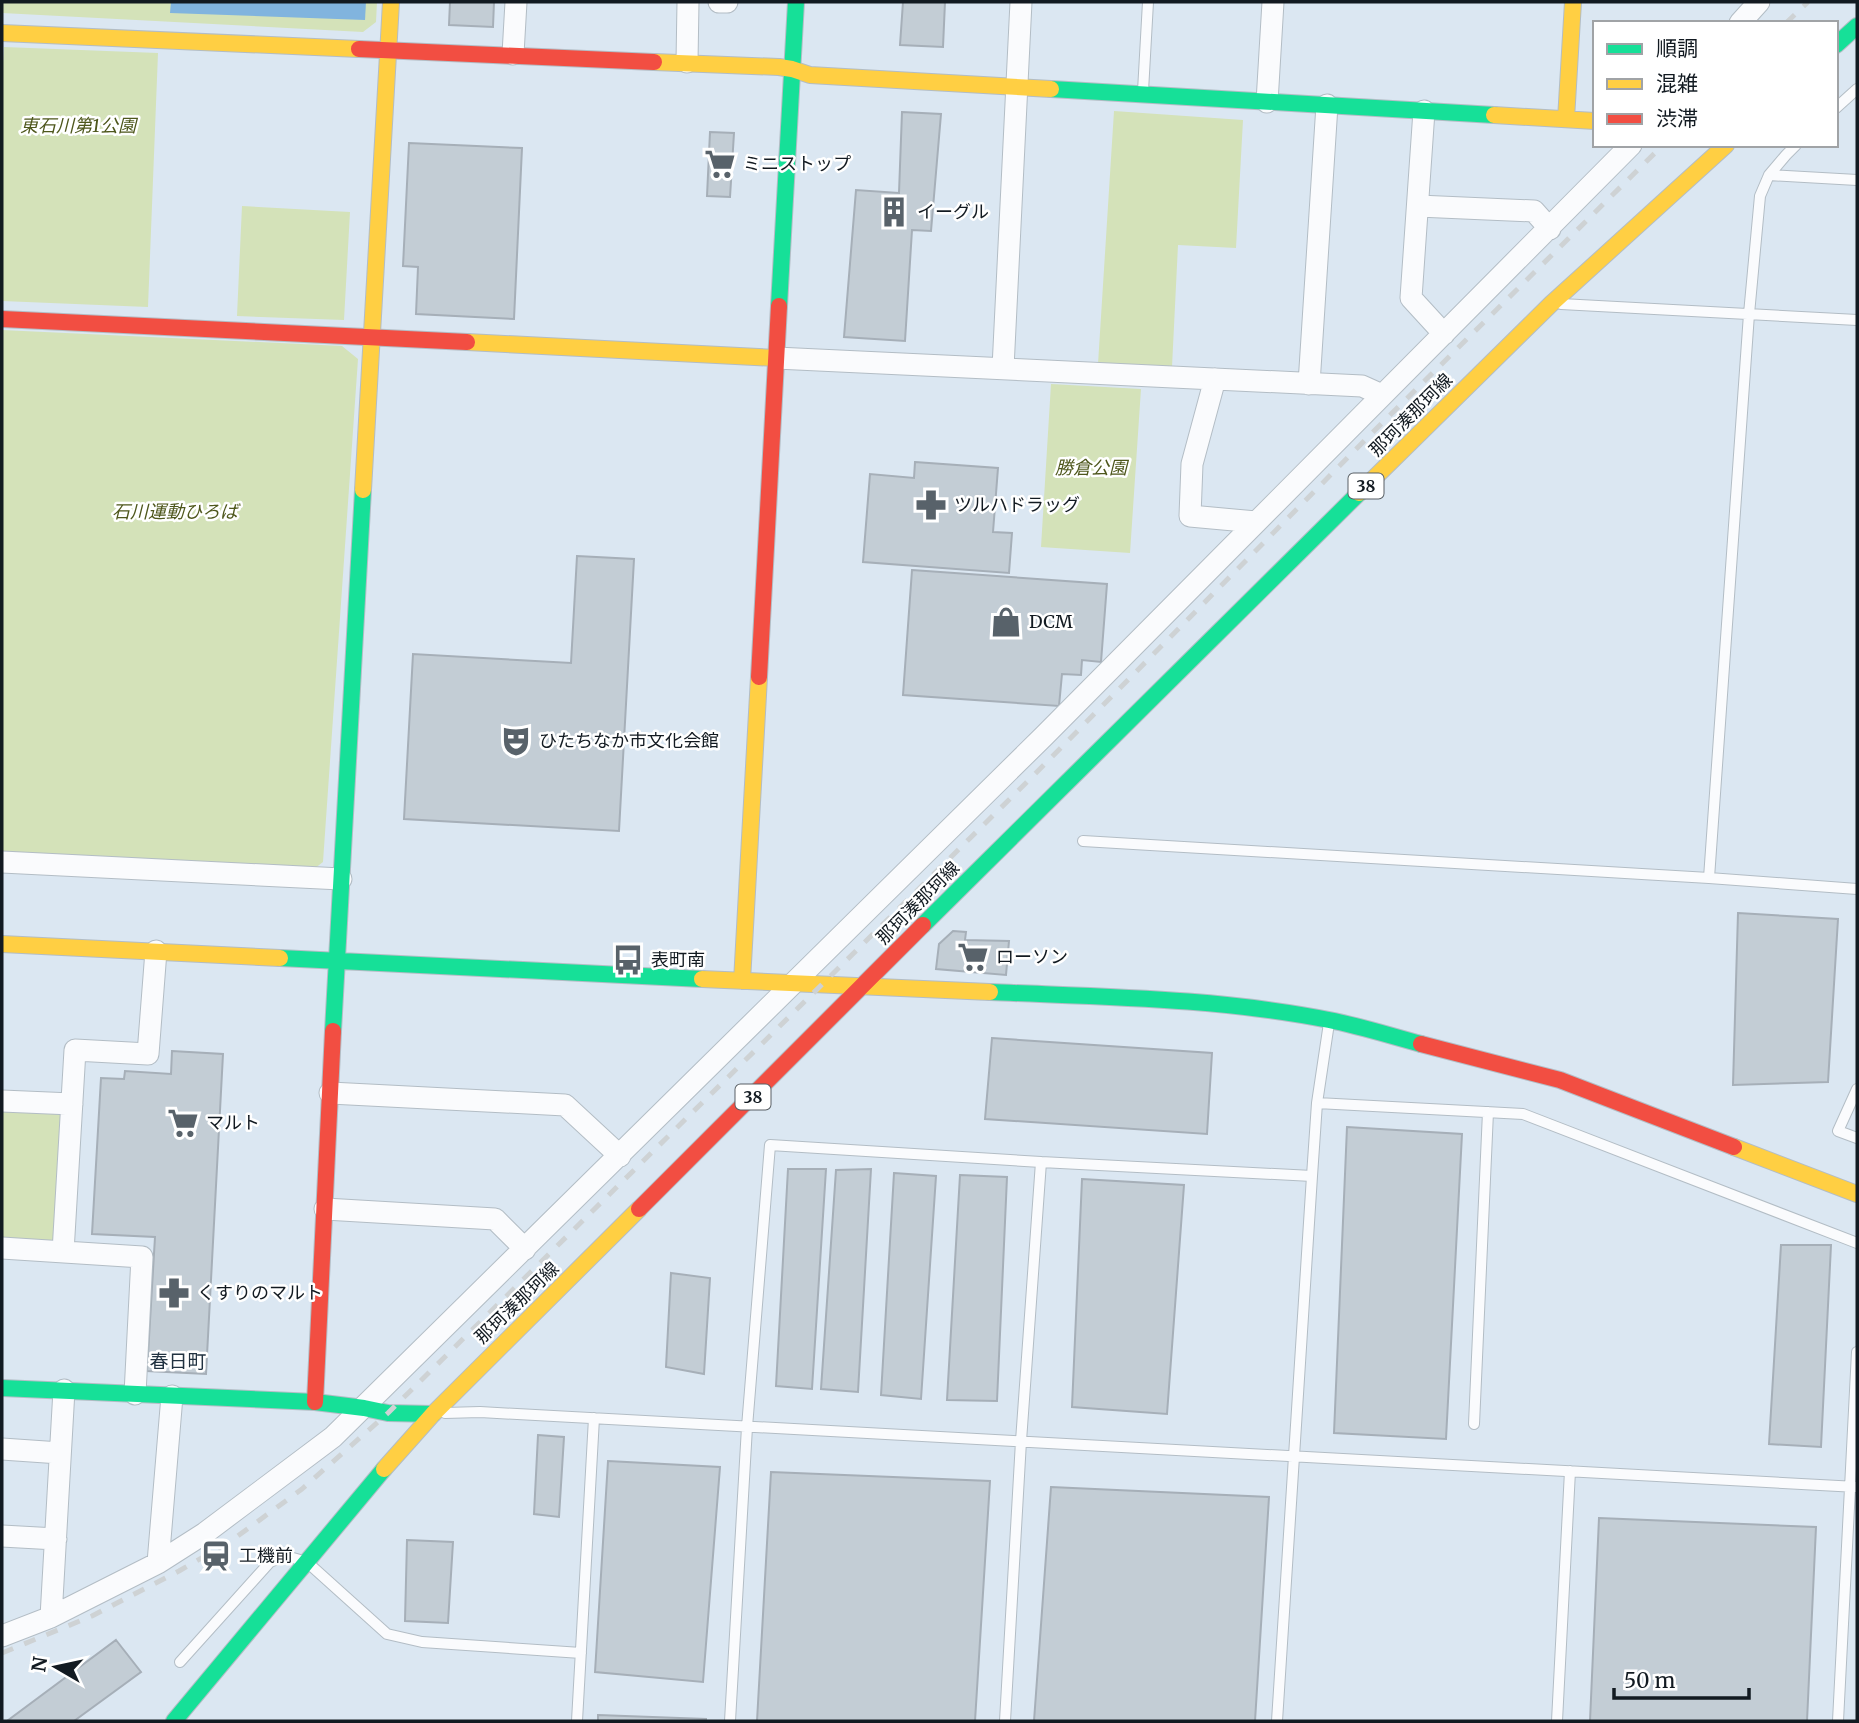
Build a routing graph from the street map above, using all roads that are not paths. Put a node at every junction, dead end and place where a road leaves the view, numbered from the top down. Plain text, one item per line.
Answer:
1 (391, 2) edge
2 (516, 2) edge
3 (688, 2) edge
4 (719, 2) edge
5 (727, 2) edge
6 (796, 2) edge
7 (1021, 2) edge
8 (1149, 2) edge
9 (1273, 2) edge
10 (1573, 2) edge
11 (1759, 2) edge
12 (1742, 21) edge
13 (1857, 26) edge
14 (2, 33) edge
15 (1838, 43) edge
16 (389, 51) junction
17 (513, 54) junction
18 (687, 62) junction
19 (792, 69) junction
20 (1016, 87) junction
21 (1857, 89) edge
22 (1143, 94) junction
23 (1267, 102) junction
24 (1327, 105) junction
25 (1838, 106) edge
26 (1424, 111) junction
27 (1566, 119) junction
28 (1593, 121) edge
29 (1629, 147) edge
30 (1720, 147) edge
31 (1794, 147) edge
32 (1769, 176) junction
33 (1857, 180) edge
34 (1418, 206) junction
35 (1550, 229) junction
36 (1551, 304) junction
37 (1749, 314) junction
38 (2, 319) edge
39 (1857, 320) edge
40 (1444, 334) junction
41 (371, 337) junction
42 (776, 358) junction
43 (1003, 369) junction
44 (1215, 379) junction
45 (1310, 384) junction
46 (1382, 396) junction
47 (1256, 522) junction
48 (1083, 841) dead end
49 (2, 862) edge
50 (1709, 877) junction
51 (341, 879) junction
52 (1857, 890) edge
53 (2, 944) edge
54 (156, 951) junction
55 (336, 960) junction
56 (742, 981) junction
57 (792, 983) junction
58 (863, 986) junction
59 (1329, 1020) junction
60 (1857, 1089) edge
61 (330, 1093) junction
62 (2, 1101) edge
63 (1317, 1103) junction
64 (72, 1104) junction
65 (1488, 1112) junction
66 (1857, 1138) edge
67 (620, 1156) junction
68 (1041, 1162) junction
69 (1312, 1176) junction
70 (1857, 1194) edge
71 (325, 1209) junction
72 (1857, 1243) edge
73 (2, 1248) edge
74 (525, 1249) junction
75 (63, 1252) junction
76 (1857, 1352) edge
77 (2, 1388) edge
78 (64, 1391) junction
79 (135, 1394) junction
80 (172, 1396) junction
81 (315, 1402) junction
82 (364, 1408) junction
83 (433, 1414) junction
84 (594, 1418) junction
85 (1474, 1424) dead end
86 (747, 1427) junction
87 (1021, 1441) junction
88 (2, 1449) edge
89 (60, 1453) junction
90 (1293, 1455) junction
91 (1570, 1471) junction
92 (1854, 1487) edge
93 (2, 1536) edge
94 (56, 1539) junction
95 (307, 1562) junction
96 (158, 1563) junction
97 (51, 1617) junction
98 (2, 1636) edge
99 (581, 1653) junction
100 (180, 1662) dead end
101 (174, 1721) edge
102 (577, 1721) edge
103 (730, 1721) edge
104 (1005, 1721) edge
105 (1277, 1721) edge
106 (1557, 1721) edge
107 (1838, 1721) edge

1 - 16 street
2 - 17 street
3 - 18 street
4 - 5 street
6 - 19 street
7 - 20 street
8 - 22 lane
9 - 23 street
10 - 27 street
11 - 12 street
13 - 15 street
14 - 16 street
16 - 17 street
16 - 41 street
17 - 18 street
18 - 19 street
19 - 20 street
19 - 42 street
20 - 22 street
20 - 43 street
21 - 25 lane
22 - 23 street
23 - 24 street
24 - 26 street
24 - 45 street
26 - 27 street
26 - 34 street
27 - 28 street
29 - 35 street
30 - 36 street, 那珂湊那珂線 / 38
31 - 32 lane
32 - 33 lane
32 - 37 lane
34 - 35 street
34 - 40 street
35 - 40 street
36 - 37 lane
36 - 58 street, 那珂湊那珂線 / 38
37 - 39 lane
37 - 50 lane
38 - 41 street
40 - 46 street
41 - 42 street
41 - 51 street
42 - 43 street
42 - 56 street
43 - 44 street
44 - 45 street
44 - 47 street
45 - 46 street
46 - 47 street
47 - 57 street
48 - 50 lane
49 - 51 street
50 - 52 lane
51 - 55 street
53 - 54 street
54 - 55 street
54 - 64 street
55 - 56 street
55 - 61 street
56 - 57 street
57 - 58 street
57 - 67 street
58 - 59 street
58 - 83 street, 那珂湊那珂線 / 38
59 - 63 lane
59 - 70 street
60 - 66 lane
61 - 67 street
61 - 71 street
62 - 64 street
63 - 65 lane
63 - 69 lane
64 - 75 street
65 - 72 lane
65 - 85 lane
67 - 74 street
68 - 69 lane
68 - 86 lane
68 - 87 lane
69 - 90 lane
71 - 74 street
71 - 81 street
73 - 75 street
74 - 82 street
75 - 79 street
76 - 92 lane
77 - 78 street
78 - 79 street
78 - 89 street
79 - 80 street
80 - 81 street
80 - 96 street
81 - 82 street
82 - 83 street
82 - 96 street
83 - 84 lane
83 - 95 street, 那珂湊那珂線 / 38
84 - 86 lane
84 - 99 lane
86 - 87 lane
86 - 103 lane
87 - 90 lane
87 - 104 lane
88 - 89 street
89 - 94 street
90 - 91 lane
90 - 105 lane
91 - 92 lane
91 - 106 lane
92 - 107 lane
93 - 94 street
94 - 97 street
95 - 99 lane
95 - 100 lane
95 - 101 street, 那珂湊那珂線 / 38
96 - 97 street
97 - 98 street
99 - 102 lane

